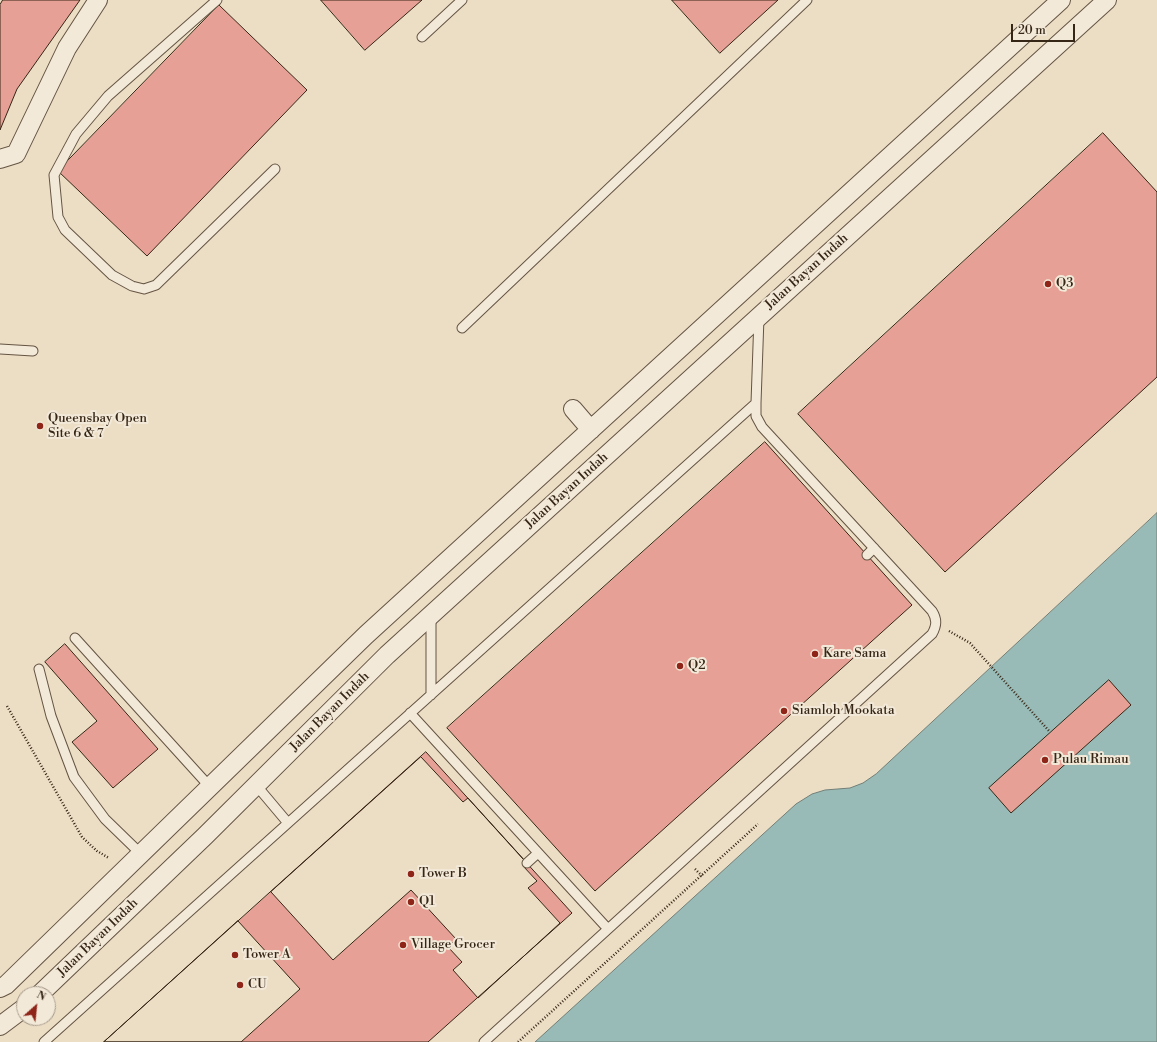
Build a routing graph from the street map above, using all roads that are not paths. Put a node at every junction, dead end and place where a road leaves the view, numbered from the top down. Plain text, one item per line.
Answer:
1 (98, 0) edge
2 (217, 0) edge
3 (462, 0) edge
4 (807, 0) edge
5 (1061, 0) edge
6 (1107, 0) edge
7 (422, 37) dead end
8 (0, 159) edge
9 (275, 169) dead end
10 (759, 316) junction
11 (462, 328) dead end
12 (0, 348) edge
13 (33, 351) dead end
14 (756, 402) junction
15 (573, 409) dead end
16 (590, 430) junction
17 (846, 518) junction
18 (840, 525) dead end
19 (874, 548) junction
20 (867, 555) dead end
21 (432, 614) junction
22 (75, 638) dead end
23 (39, 669) dead end
24 (431, 695) junction
25 (410, 713) junction
26 (256, 785) junction
27 (210, 787) junction
28 (288, 823) junction
29 (538, 853) junction
30 (141, 854) junction
31 (527, 863) dead end
32 (608, 929) junction
33 (48, 986) edge
34 (0, 988) edge
35 (16, 1014) edge
36 (0, 1026) edge
37 (44, 1042) edge
38 (484, 1042) edge

1 - 8 street
2 - 9 lane
3 - 7 lane
4 - 11 lane
5 - 16 street
6 - 10 street, Jalan Bayan Indah
10 - 14 lane
10 - 21 street, Jalan Bayan Indah
12 - 13 lane
14 - 17 lane
14 - 24 lane
15 - 16 street
16 - 27 street
17 - 18 lane
17 - 19 lane
19 - 20 lane
19 - 32 lane
21 - 24 lane
21 - 26 street, Jalan Bayan Indah
22 - 27 lane
23 - 30 lane
24 - 25 lane
25 - 28 lane
25 - 29 lane
26 - 28 lane
26 - 33 street, Jalan Bayan Indah
27 - 30 street
28 - 37 lane
29 - 31 lane
29 - 32 lane
30 - 34 street
32 - 38 lane
35 - 36 street

